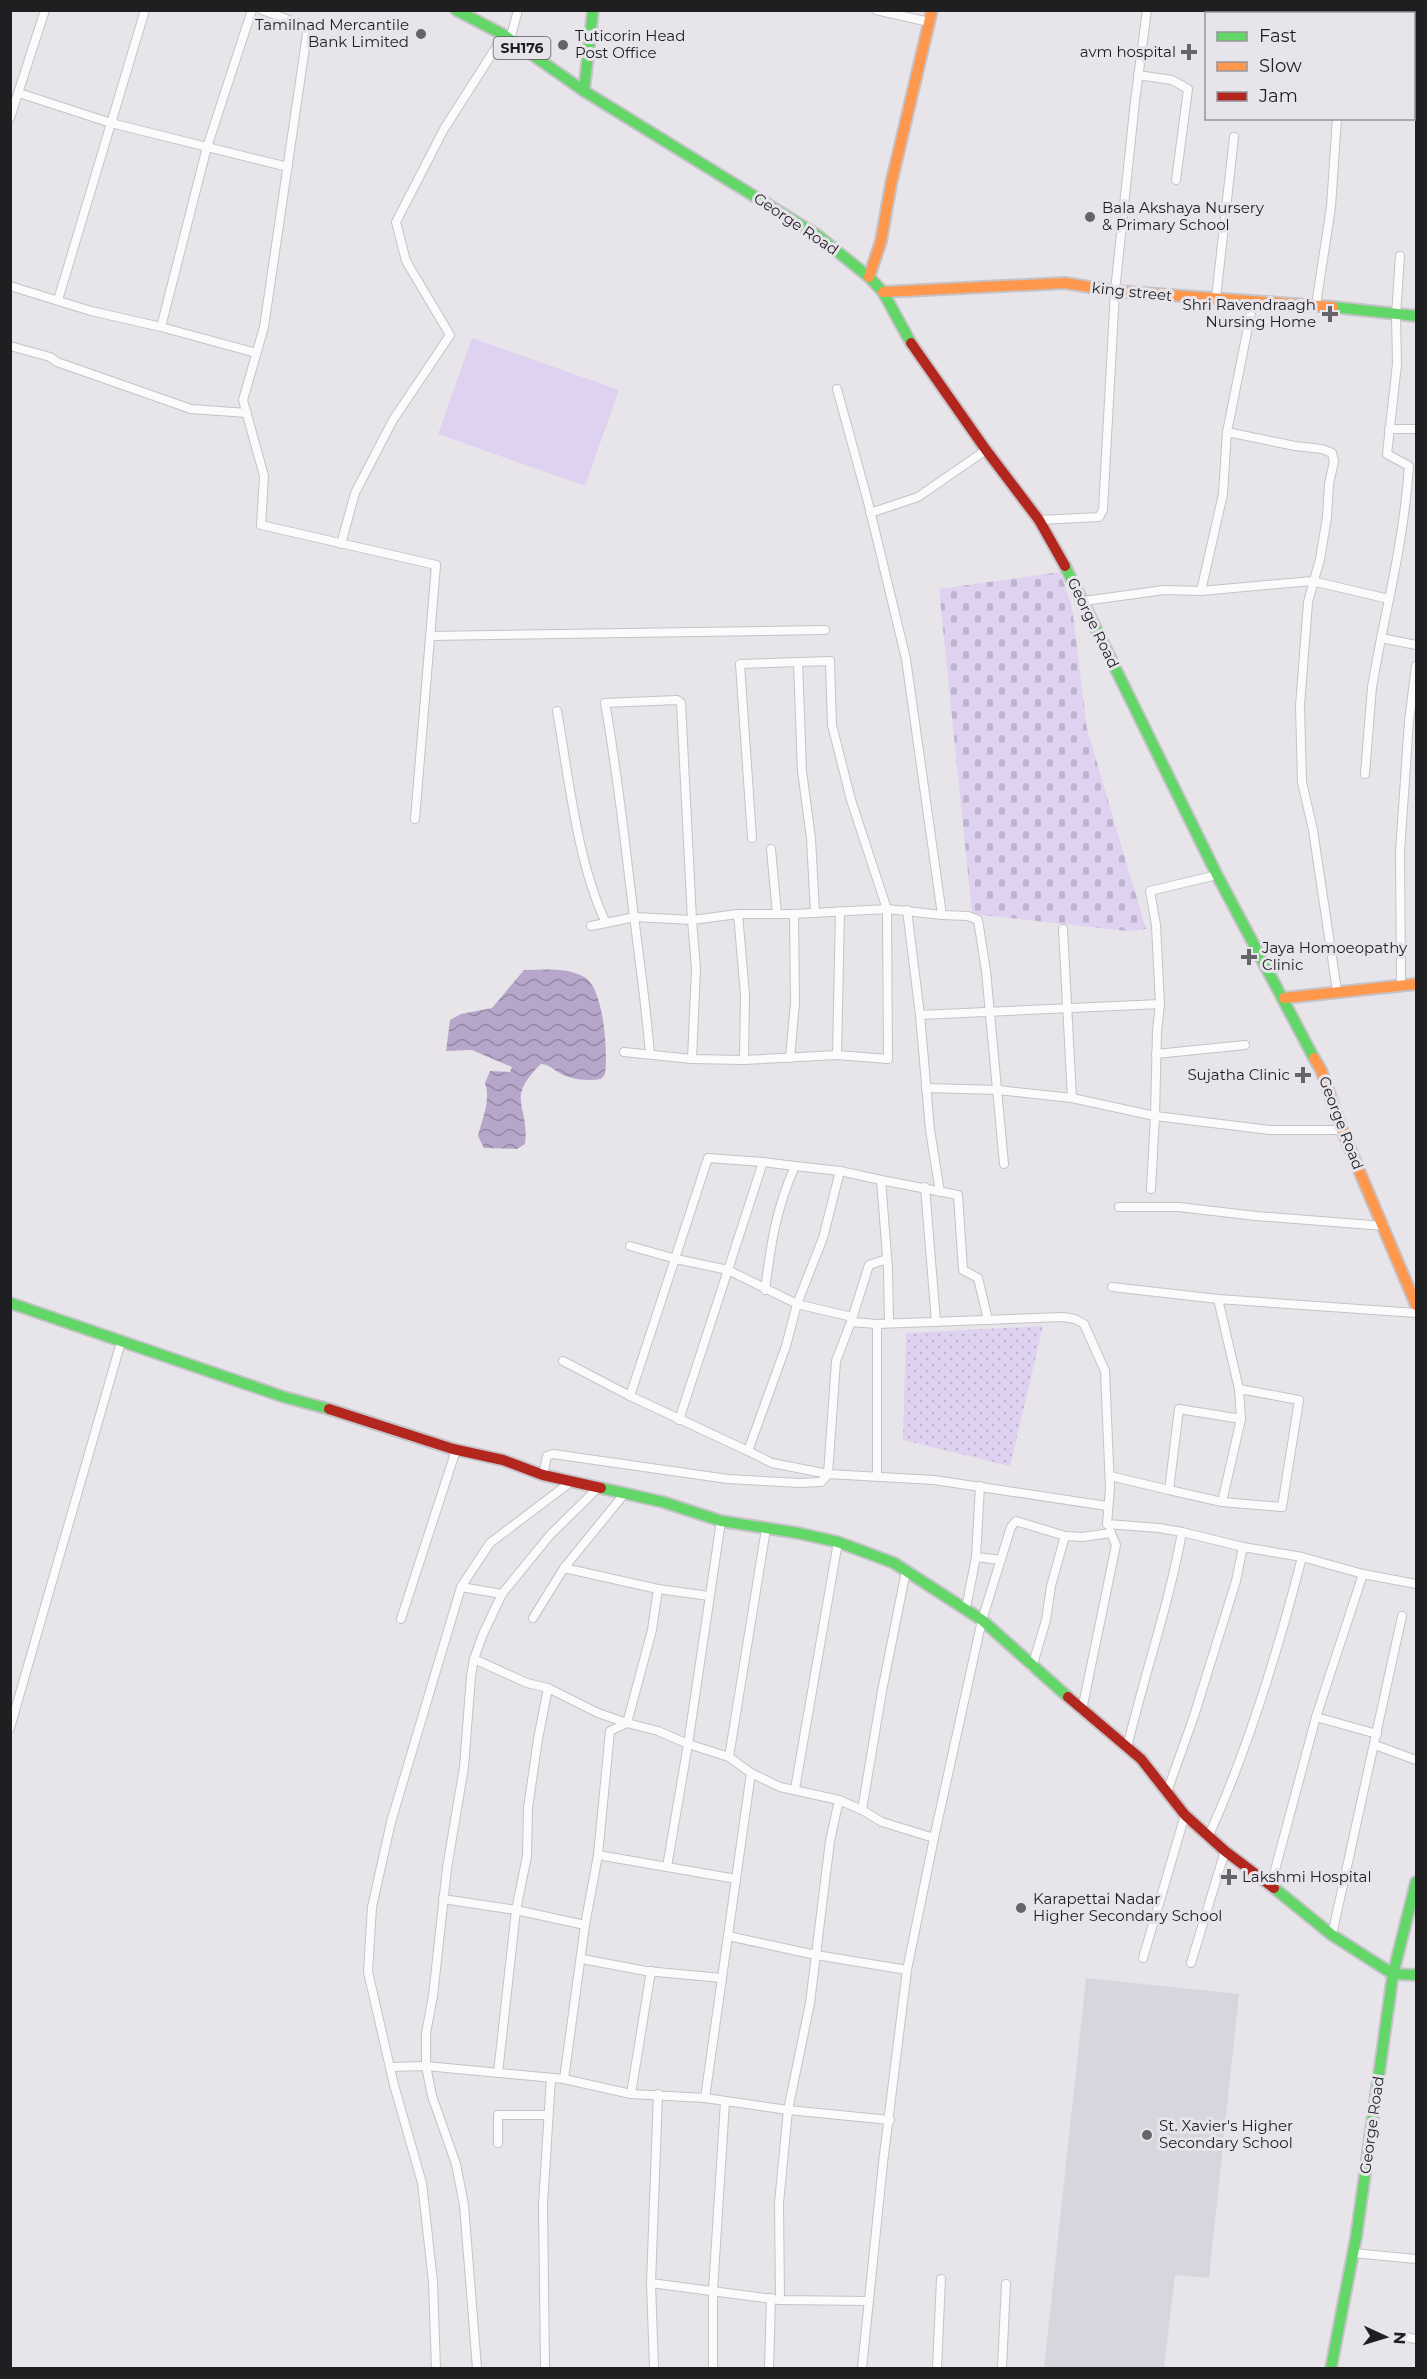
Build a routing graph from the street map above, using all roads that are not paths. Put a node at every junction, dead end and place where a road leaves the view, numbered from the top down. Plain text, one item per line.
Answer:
1 (45, 10) edge
2 (145, 10) edge
3 (252, 10) edge
4 (261, 10) edge
5 (456, 10) edge
6 (518, 10) edge
7 (593, 10) edge
8 (876, 10) edge
9 (932, 10) edge
10 (1147, 10) edge
11 (929, 22) junction
12 (507, 37) junction
13 (1138, 75) junction
14 (584, 91) junction
15 (19, 93) junction
16 (10, 118) edge
17 (1338, 120) edge
18 (111, 123) junction
19 (1234, 137) dead end
20 (207, 147) junction
21 (288, 167) junction
22 (1176, 180) dead end
23 (1400, 256) dead end
24 (869, 277) junction
25 (10, 286) edge
26 (1115, 291) junction
27 (883, 292) junction
28 (1216, 298) junction
29 (58, 300) junction
30 (1253, 302) junction
31 (1316, 305) junction
32 (1396, 315) junction
33 (1416, 316) edge
34 (161, 327) junction
35 (10, 346) edge
36 (256, 353) junction
37 (837, 389) dead end
38 (247, 413) junction
39 (1389, 429) junction
40 (1416, 429) edge
41 (1227, 432) junction
42 (986, 450) junction
43 (870, 513) junction
44 (1039, 520) junction
45 (341, 544) junction
46 (1312, 581) junction
47 (1201, 591) junction
48 (1389, 599) junction
49 (1084, 601) junction
50 (825, 630) dead end
51 (430, 636) junction
52 (1381, 638) junction
53 (1416, 645) edge
54 (798, 662) junction
55 (1416, 666) edge
56 (556, 711) dead end
57 (1365, 774) dead end
58 (415, 819) dead end
59 (752, 838) dead end
60 (771, 849) dead end
61 (1217, 874) junction
62 (887, 909) junction
63 (907, 910) junction
64 (840, 911) junction
65 (815, 913) junction
66 (738, 914) junction
67 (794, 914) junction
68 (777, 915) junction
69 (942, 915) junction
70 (634, 917) junction
71 (692, 920) junction
72 (606, 923) junction
73 (591, 926) dead end
74 (1063, 929) dead end
75 (1416, 984) edge
76 (1401, 985) junction
77 (1337, 991) junction
78 (1284, 998) junction
79 (1160, 1004) junction
80 (1068, 1009) junction
81 (990, 1013) junction
82 (920, 1015) junction
83 (1245, 1045) dead end
84 (624, 1052) dead end
85 (650, 1053) junction
86 (1156, 1054) junction
87 (837, 1055) junction
88 (790, 1058) junction
89 (692, 1059) junction
90 (744, 1060) junction
91 (926, 1088) junction
92 (998, 1090) junction
93 (1072, 1098) junction
94 (1155, 1116) junction
95 (1342, 1130) junction
96 (763, 1162) junction
97 (1004, 1164) dead end
98 (795, 1166) junction
99 (840, 1171) junction
100 (881, 1180) junction
101 (925, 1187) junction
102 (1151, 1189) dead end
103 (940, 1192) junction
104 (1119, 1207) dead end
105 (1384, 1227) junction
106 (630, 1246) dead end
107 (676, 1259) junction
108 (887, 1259) junction
109 (728, 1270) junction
110 (1112, 1287) dead end
111 (765, 1290) junction
112 (1218, 1299) junction
113 (10, 1303) edge
114 (797, 1304) junction
115 (1416, 1305) edge
116 (1416, 1313) edge
117 (852, 1320) junction
118 (988, 1320) junction
119 (936, 1322) junction
120 (889, 1323) junction
121 (877, 1324) junction
122 (121, 1342) junction
123 (563, 1360) dead end
124 (1239, 1389) junction
125 (630, 1396) junction
126 (1241, 1419) junction
127 (680, 1420) junction
128 (456, 1450) junction
129 (748, 1451) junction
130 (828, 1474) junction
131 (543, 1475) junction
132 (877, 1475) junction
133 (1110, 1476) junction
134 (572, 1481) junction
135 (980, 1486) junction
136 (599, 1487) junction
137 (1169, 1490) junction
138 (625, 1493) junction
139 (1222, 1502) junction
140 (1107, 1506) junction
141 (721, 1521) junction
142 (1107, 1524) junction
143 (766, 1529) junction
144 (1182, 1532) junction
145 (1111, 1533) junction
146 (1065, 1536) junction
147 (838, 1542) junction
148 (1243, 1547) junction
149 (976, 1557) junction
150 (1302, 1557) junction
151 (1002, 1560) junction
152 (564, 1568) junction
153 (906, 1571) junction
154 (1363, 1574) junction
155 (1416, 1584) edge
156 (461, 1587) junction
157 (658, 1589) junction
158 (502, 1594) junction
159 (709, 1596) junction
160 (966, 1608) junction
161 (1402, 1616) dead end
162 (533, 1618) dead end
163 (401, 1619) dead end
164 (982, 1620) junction
165 (474, 1659) junction
166 (1032, 1667) junction
167 (548, 1688) junction
168 (1082, 1710) junction
169 (1316, 1717) junction
170 (627, 1723) junction
171 (10, 1728) edge
172 (1377, 1734) junction
173 (688, 1744) junction
174 (1374, 1745) junction
175 (1127, 1748) junction
176 (729, 1757) junction
177 (1416, 1760) edge
178 (751, 1773) junction
179 (795, 1789) junction
180 (1167, 1792) junction
181 (839, 1800) junction
182 (862, 1810) junction
183 (1185, 1815) junction
184 (1209, 1835) junction
185 (933, 1838) junction
186 (1225, 1851) junction
187 (598, 1855) junction
188 (667, 1867) junction
189 (736, 1879) junction
190 (1416, 1882) edge
191 (1271, 1885) junction
192 (443, 1899) junction
193 (516, 1910) junction
194 (585, 1925) junction
195 (1332, 1935) junction
196 (728, 1936) junction
197 (816, 1955) junction
198 (1143, 1958) dead end
199 (582, 1959) junction
200 (1191, 1963) dead end
201 (907, 1970) junction
202 (651, 1971) junction
203 (1393, 1974) junction
204 (1416, 1975) edge
205 (722, 1978) junction
206 (426, 2066) junction
207 (390, 2067) junction
208 (498, 2073) junction
209 (551, 2078) junction
210 (564, 2079) junction
211 (631, 2094) junction
212 (658, 2094) junction
213 (705, 2098) junction
214 (725, 2102) junction
215 (788, 2110) junction
216 (547, 2115) junction
217 (890, 2120) junction
218 (498, 2143) dead end
219 (1353, 2253) junction
220 (1416, 2259) edge
221 (941, 2279) dead end
222 (651, 2283) junction
223 (1006, 2284) dead end
224 (713, 2290) junction
225 (775, 2299) junction
226 (869, 2301) junction
227 (1400, 2336) dead end
228 (1416, 2339) edge
229 (436, 2368) edge
230 (477, 2368) edge
231 (545, 2368) edge
232 (654, 2368) edge
233 (713, 2368) edge
234 (769, 2368) edge
235 (862, 2368) edge
236 (937, 2368) edge
237 (1002, 2368) edge
238 (1330, 2368) edge

1 - 15 street
2 - 18 street
3 - 20 street
4 - 21 street
5 - 12 street, SH176
6 - 12 street
7 - 14 street
8 - 11 street
9 - 11 street
10 - 13 street
11 - 24 street
12 - 14 street, SH176
12 - 45 street
13 - 22 street
13 - 26 street
14 - 24 street, George Road
15 - 16 street
15 - 18 street
17 - 31 street
18 - 20 street
18 - 29 street
19 - 28 street
20 - 21 street
20 - 34 street
21 - 36 street
23 - 32 street
24 - 27 street, George Road
25 - 29 street
26 - 27 street, king street
26 - 28 street, king street
26 - 44 street
27 - 42 street, George Road
28 - 30 street, king street
29 - 34 street
30 - 31 street, king street
30 - 41 street
31 - 32 street, king street
32 - 33 street, king street
32 - 39 street
34 - 36 street
35 - 38 street
36 - 38 street
37 - 43 street
38 - 45 street
39 - 40 street
39 - 48 street
41 - 46 street
41 - 47 street
42 - 43 street
42 - 44 street, George Road
43 - 69 street
44 - 49 street, George Road
45 - 51 street
46 - 47 street
46 - 48 street
46 - 77 street
47 - 49 street
48 - 52 street
49 - 61 street, George Road
50 - 51 street
51 - 58 street
52 - 53 street
52 - 57 street
54 - 59 street
54 - 62 street
54 - 65 street
55 - 76 street
56 - 72 street
60 - 68 street
61 - 78 street, George Road
61 - 79 street
62 - 63 street
62 - 64 street
62 - 87 street
63 - 69 street
63 - 82 street
64 - 65 street
64 - 87 street
65 - 67 street
66 - 68 street
66 - 71 street
66 - 90 street
67 - 68 street
67 - 88 street
69 - 81 street
70 - 71 street
70 - 71 street
70 - 72 street
70 - 85 street
71 - 89 street
72 - 73 street
74 - 80 street
75 - 76 street
76 - 77 street
77 - 78 street
78 - 95 street, George Road
79 - 80 street
79 - 86 street
80 - 81 street
80 - 93 street
81 - 82 street
81 - 92 street
82 - 91 street
83 - 86 street
84 - 85 street
85 - 89 street
86 - 94 street
87 - 88 street
88 - 90 street
89 - 90 street
91 - 92 street
91 - 103 street
92 - 93 street
92 - 97 street
93 - 94 street
94 - 95 street
94 - 102 street
95 - 105 street, George Road
96 - 98 street
96 - 107 street
96 - 109 street
98 - 99 street
98 - 111 street
99 - 100 street
99 - 114 street
100 - 101 street
100 - 108 street
101 - 103 street
101 - 119 street
103 - 118 street
104 - 105 street
105 - 115 street, George Road
106 - 107 street
107 - 109 street
107 - 125 street
108 - 117 street
108 - 120 street
109 - 111 street
109 - 127 street
110 - 112 street
111 - 114 street
112 - 116 street
112 - 124 street
113 - 122 street
114 - 117 street
114 - 129 street
117 - 121 street
117 - 130 street
118 - 119 street
118 - 133 street
119 - 120 street
120 - 121 street
121 - 132 street
122 - 128 street
122 - 171 street
123 - 125 street
124 - 126 street
124 - 139 street
125 - 127 street
126 - 137 street
126 - 139 street
127 - 129 street
128 - 131 street
128 - 163 street
129 - 130 street
130 - 131 street
130 - 132 street
131 - 134 street
132 - 135 street
133 - 137 street
133 - 140 street
134 - 136 street
134 - 156 street
135 - 140 street
135 - 149 street
136 - 138 street
136 - 158 street
137 - 139 street
138 - 141 street
138 - 152 street
140 - 142 street
141 - 143 street
141 - 159 street
142 - 144 street
142 - 145 street
143 - 147 street
143 - 176 street
144 - 148 street
144 - 175 street
145 - 146 street
145 - 168 street
146 - 151 street
146 - 166 street
147 - 153 street
147 - 179 street
148 - 150 street
148 - 180 street
149 - 151 street
149 - 160 street
150 - 154 street
150 - 184 street
151 - 164 street
152 - 157 street
152 - 162 street
153 - 160 street
153 - 182 street
154 - 155 street
154 - 169 street
156 - 158 street
156 - 207 street
157 - 159 street
157 - 170 street
158 - 165 street
159 - 173 street
160 - 164 street
161 - 172 street
164 - 166 street
164 - 185 street
165 - 167 street
165 - 192 street
166 - 168 street
167 - 170 street
167 - 193 street
168 - 175 street
169 - 172 street
169 - 191 street
170 - 173 street
170 - 187 street
172 - 174 street
173 - 176 street
173 - 188 street
174 - 177 street
174 - 195 street
175 - 180 street
176 - 178 street
178 - 179 street
178 - 189 street
179 - 181 street
180 - 183 street
181 - 182 street
181 - 197 street
182 - 185 street
183 - 184 street
183 - 198 street
184 - 186 street
185 - 201 street
186 - 191 street
186 - 200 street
187 - 188 street
187 - 194 street
188 - 189 street
189 - 196 street
190 - 203 street, George Road
191 - 195 street
192 - 193 street
192 - 206 street
193 - 194 street
193 - 208 street
194 - 199 street
195 - 203 street
196 - 197 street
196 - 205 street
197 - 201 street
197 - 215 street
199 - 202 street
199 - 210 street
201 - 217 street
202 - 205 street
202 - 211 street
203 - 204 street
203 - 219 street, George Road
205 - 213 street
206 - 207 street
206 - 208 street
206 - 230 street
207 - 229 street
208 - 209 street
209 - 210 street
209 - 216 street
210 - 211 street
211 - 212 street
212 - 213 street
212 - 222 street
213 - 214 street
214 - 215 street
214 - 224 street
215 - 217 street
215 - 225 street
216 - 218 street
216 - 231 street
217 - 226 street
219 - 220 street
219 - 238 street, George Road
221 - 236 street
222 - 224 street
222 - 232 street
223 - 237 street
224 - 225 street
224 - 233 street
225 - 226 street
225 - 234 street
226 - 235 street
227 - 228 street

